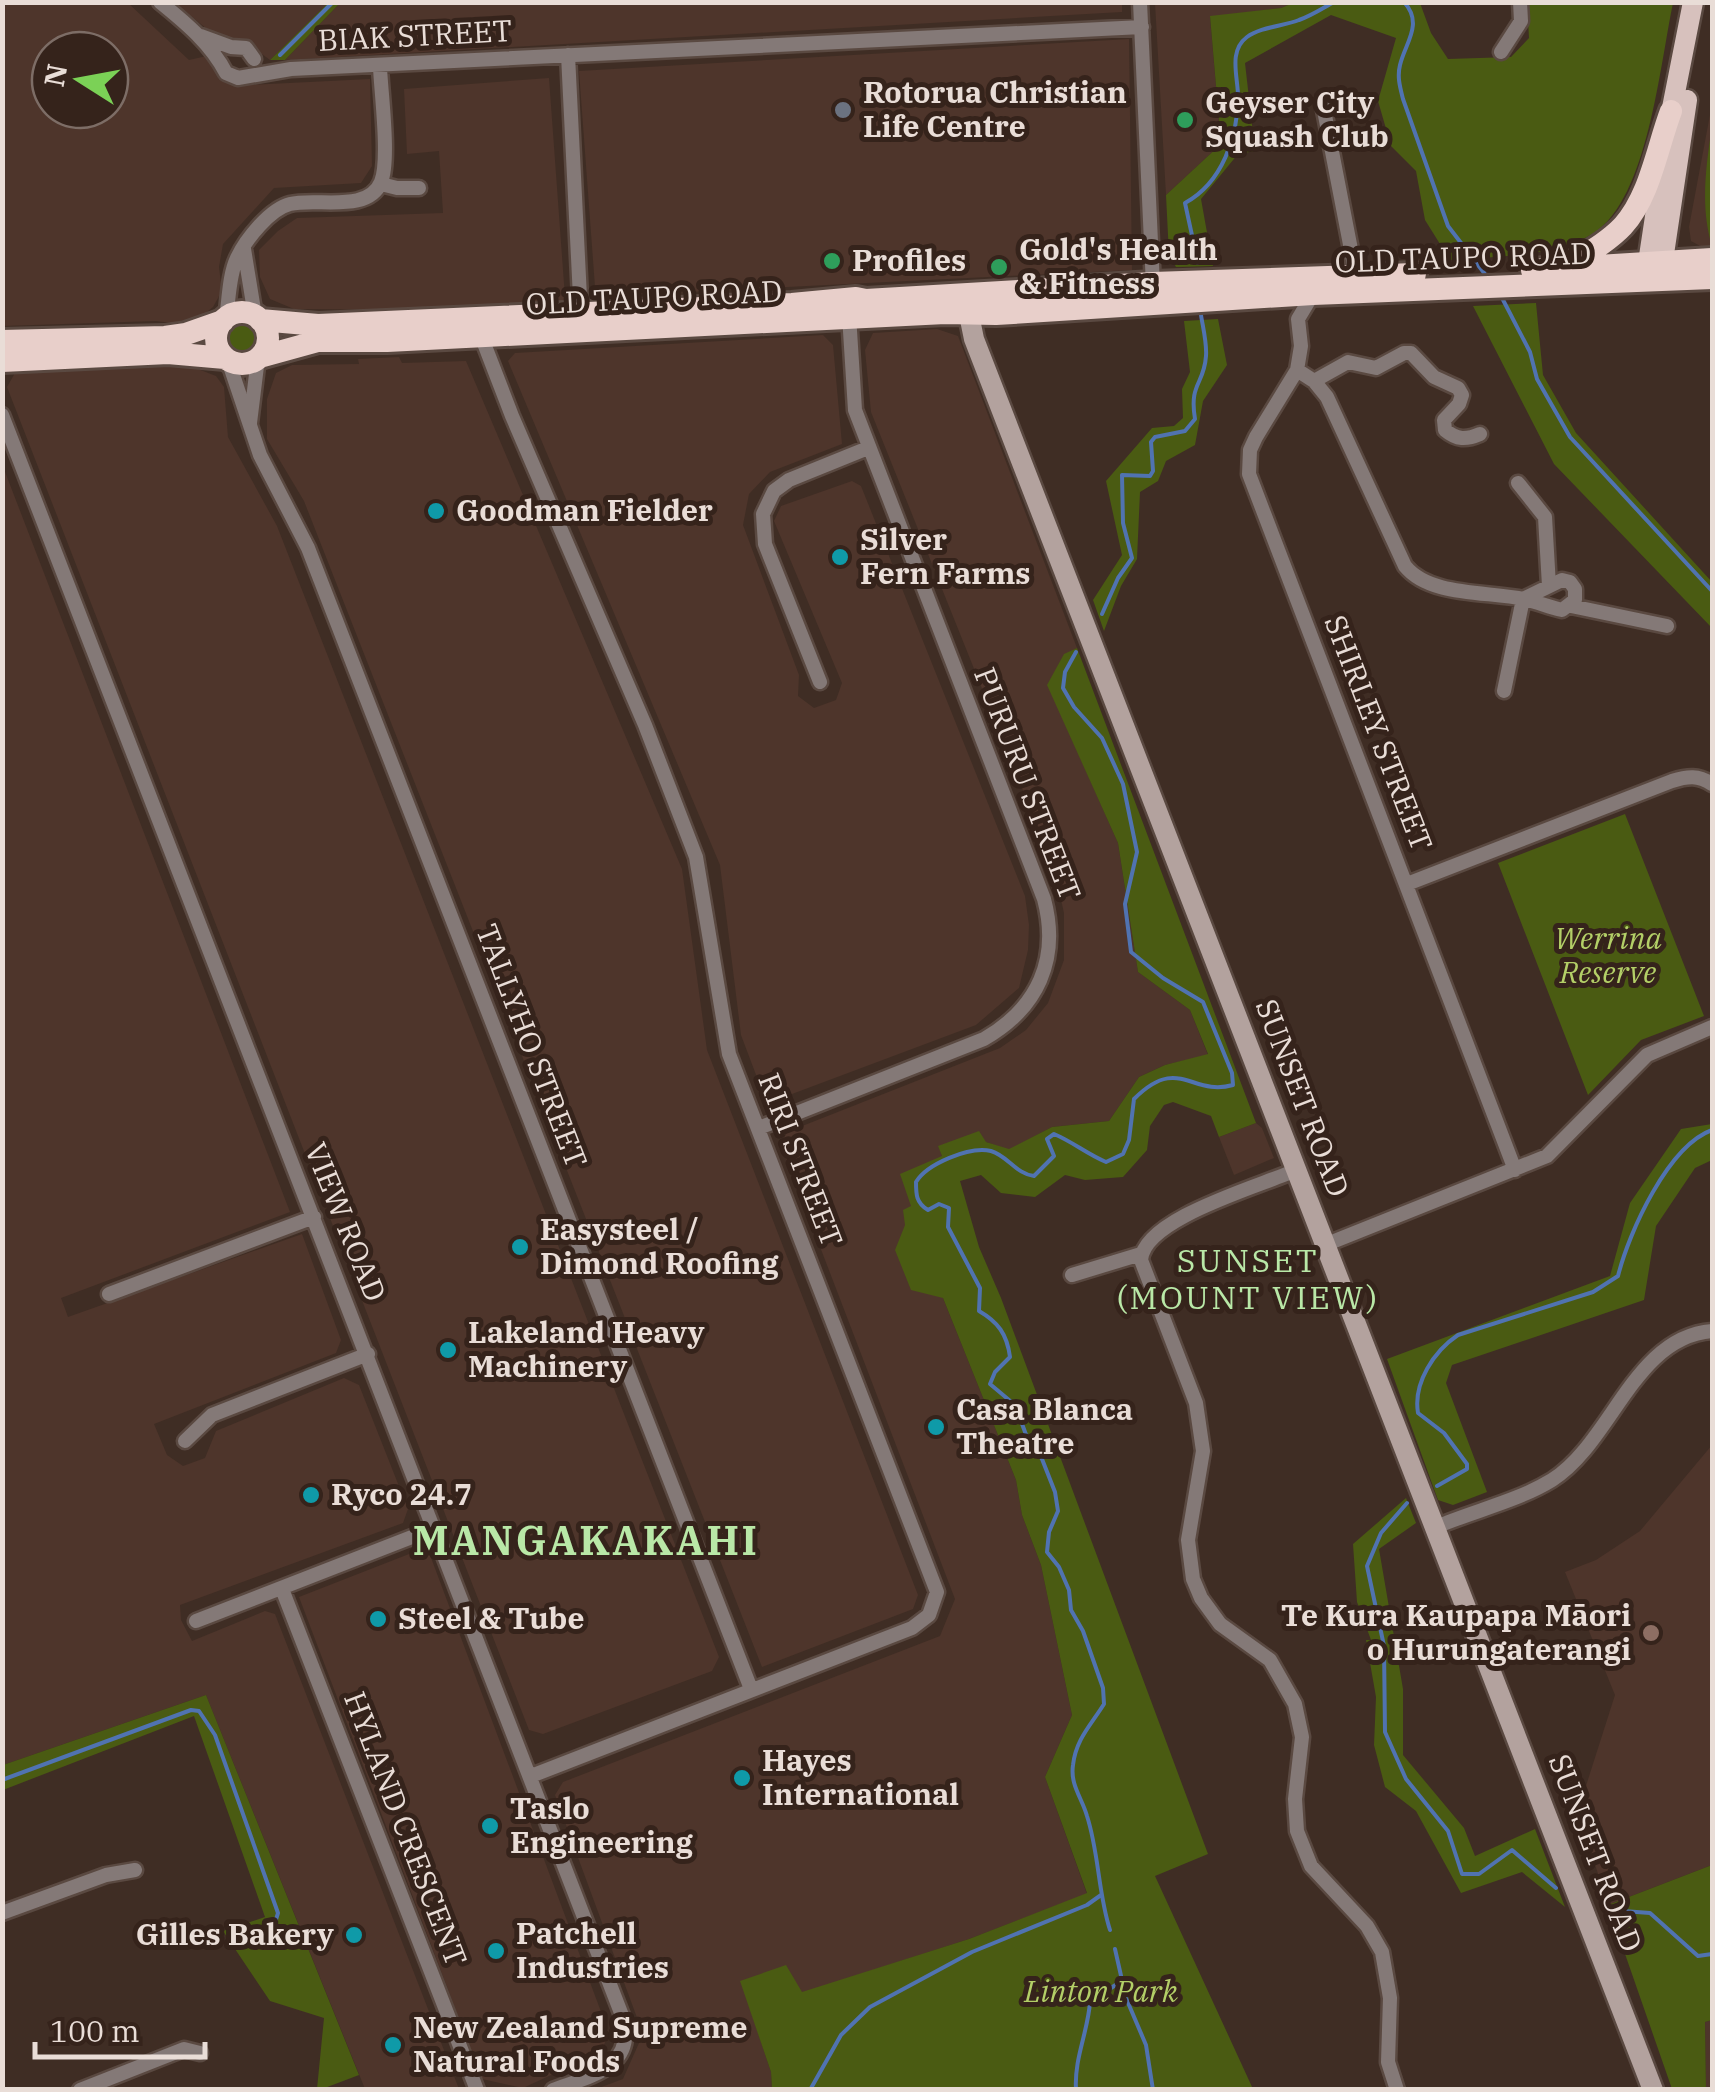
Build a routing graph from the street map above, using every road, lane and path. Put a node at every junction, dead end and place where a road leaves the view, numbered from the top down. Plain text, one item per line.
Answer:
1 (160, 2) edge
2 (1140, 2) edge
3 (1520, 2) edge
4 (1693, 2) edge
5 (1707, 2) edge
6 (1142, 27) junction
7 (200, 36) junction
8 (231, 47) junction
9 (1501, 52) dead end
10 (568, 54) junction
11 (254, 60) junction
12 (222, 61) junction
13 (380, 67) junction
14 (290, 69) junction
15 (247, 75) junction
16 (1322, 100) dead end
17 (1671, 111) junction
18 (381, 184) junction
19 (418, 188) dead end
20 (244, 248) junction
21 (1712, 259) edge
22 (1562, 268) junction
23 (1654, 272) junction
24 (1712, 278) edge
25 (1501, 279) junction
26 (1353, 284) junction
27 (1153, 294) junction
28 (1313, 294) junction
29 (1274, 296) junction
30 (966, 304) junction
31 (849, 308) junction
32 (258, 318) junction
33 (1298, 319) junction
34 (224, 320) junction
35 (581, 322) junction
36 (478, 327) junction
37 (2, 342) edge
38 (259, 358) junction
39 (226, 359) junction
40 (2, 361) edge
41 (1297, 370) junction
42 (1314, 381) junction
43 (2, 415) edge
44 (248, 429) junction
45 (1480, 434) dead end
46 (868, 448) junction
47 (1518, 482) dead end
48 (1549, 586) junction
49 (1523, 599) junction
50 (1571, 606) junction
51 (1666, 626) dead end
52 (820, 682) dead end
53 (1504, 691) dead end
54 (1712, 784) edge
55 (1408, 884) junction
56 (1712, 1027) edge
57 (759, 1128) junction
58 (1296, 1170) junction
59 (1515, 1170) junction
60 (314, 1216) junction
61 (1327, 1244) junction
62 (1141, 1254) junction
63 (1072, 1275) dead end
64 (109, 1294) dead end
65 (1712, 1331) edge
66 (368, 1354) junction
67 (186, 1441) dead end
68 (1436, 1527) junction
69 (435, 1528) junction
70 (282, 1589) junction
71 (196, 1621) dead end
72 (751, 1689) junction
73 (531, 1776) junction
74 (135, 1870) dead end
75 (2, 1913) edge
76 (200, 2053) dead end
77 (80, 2090) edge
78 (477, 2090) edge
79 (553, 2090) edge
80 (1397, 2090) edge
81 (1653, 2090) edge

1 - 7 street
2 - 6 street
3 - 9 street
4 - 17 main road
5 - 23 main road
6 - 10 street, BIAK STREET
6 - 27 street
7 - 8 street
7 - 12 street
8 - 11 street
8 - 12 street
10 - 13 street, BIAK STREET
10 - 35 street
11 - 14 street, BIAK STREET
11 - 15 street
12 - 15 street
13 - 14 street, BIAK STREET
13 - 18 street
14 - 15 street, BIAK STREET
16 - 26 street
17 - 22 highway
17 - 23 main road
18 - 19 street
18 - 20 street
20 - 32 street
20 - 34 street
21 - 23 highway, OLD TAUPO ROAD
22 - 23 highway, OLD TAUPO ROAD
22 - 25 highway, OLD TAUPO ROAD
23 - 24 highway, OLD TAUPO ROAD
23 - 25 highway, OLD TAUPO ROAD
25 - 26 highway, OLD TAUPO ROAD
26 - 27 highway, OLD TAUPO ROAD
26 - 28 highway, OLD TAUPO ROAD
27 - 29 highway, OLD TAUPO ROAD
27 - 30 highway, OLD TAUPO ROAD
28 - 29 highway, OLD TAUPO ROAD
28 - 33 street
29 - 33 street
30 - 31 highway, OLD TAUPO ROAD
30 - 58 main road, SUNSET ROAD
31 - 35 highway, OLD TAUPO ROAD
31 - 46 street, PURURU STREET
32 - 34 highway
32 - 36 highway, OLD TAUPO ROAD
32 - 38 highway
33 - 41 street
34 - 37 highway
34 - 39 highway
35 - 36 highway, OLD TAUPO ROAD
36 - 38 highway, OLD TAUPO ROAD
36 - 57 street, RIRI STREET
38 - 39 highway
38 - 44 street
39 - 40 highway
39 - 44 street, TALLYHO STREET
41 - 42 street
41 - 55 street, SHIRLEY STREET
42 - 45 street
42 - 49 street
43 - 60 street, VIEW ROAD
44 - 72 street, TALLYHO STREET
46 - 52 street
46 - 57 street, PURURU STREET
47 - 48 street
48 - 49 street
48 - 50 street
49 - 50 street
49 - 53 street
50 - 51 street
54 - 55 street
55 - 59 street, SHIRLEY STREET
56 - 59 street
57 - 72 street, RIRI STREET
58 - 61 main road, SUNSET ROAD
58 - 62 street
59 - 61 street
60 - 64 street
60 - 66 street, VIEW ROAD
61 - 68 main road, SUNSET ROAD
62 - 63 street
62 - 80 street
65 - 68 street
66 - 67 street
66 - 69 street, VIEW ROAD
68 - 81 main road, SUNSET ROAD
69 - 70 street
69 - 73 street, VIEW ROAD
70 - 71 street
70 - 78 street, HYLAND CRESCENT
72 - 73 street, RIRI STREET
73 - 79 street, VIEW ROAD
74 - 75 street
76 - 77 street

